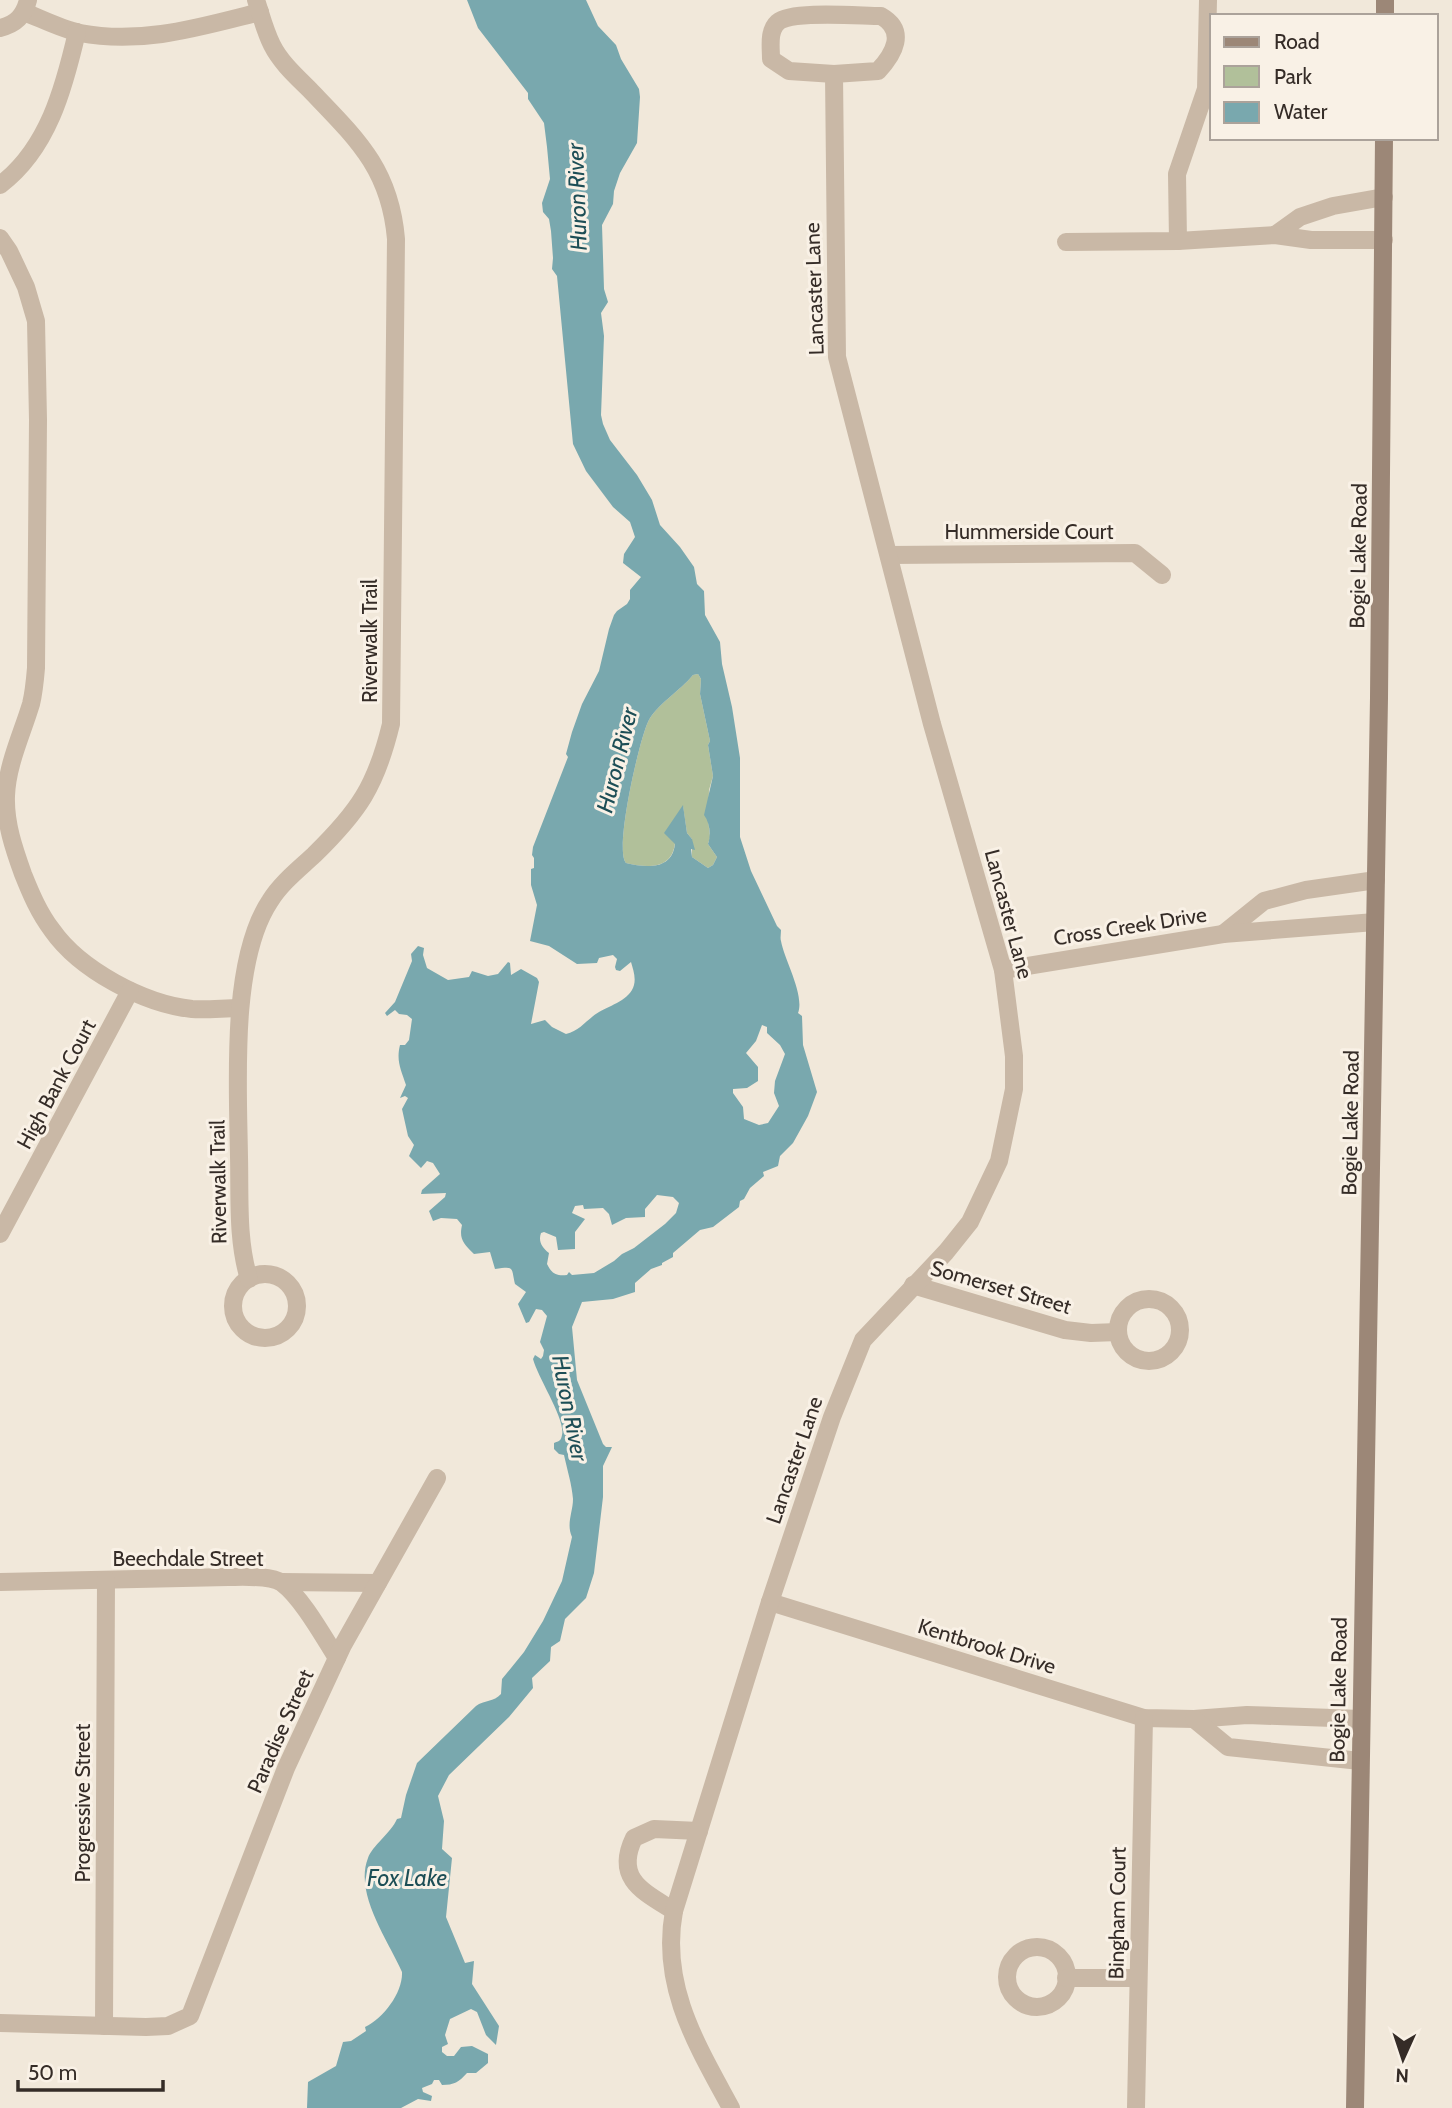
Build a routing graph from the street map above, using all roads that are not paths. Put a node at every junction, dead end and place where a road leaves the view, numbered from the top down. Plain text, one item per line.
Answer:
1 (1208, 0) edge
2 (26, 6) edge
3 (258, 6) edge
4 (0, 28) edge
5 (77, 32) junction
6 (834, 75) junction
7 (1384, 140) edge
8 (0, 185) edge
9 (1384, 197) junction
10 (1275, 235) junction
11 (0, 238) edge
12 (1384, 240) junction
13 (1178, 241) junction
14 (1066, 242) dead end
15 (889, 555) junction
16 (1162, 575) dead end
17 (1376, 880) junction
18 (1375, 922) junction
19 (1223, 934) junction
20 (1003, 970) junction
21 (130, 991) junction
22 (240, 1008) junction
23 (0, 1234) edge
24 (249, 1279) dead end
25 (913, 1285) junction
26 (1118, 1332) dead end
27 (437, 1478) dead end
28 (106, 1580) junction
29 (281, 1581) junction
30 (0, 1582) edge
31 (378, 1583) junction
32 (770, 1602) junction
33 (337, 1658) junction
34 (1144, 1718) junction
35 (1194, 1718) junction
36 (1361, 1719) junction
37 (1360, 1761) junction
38 (699, 1831) junction
39 (674, 1911) junction
40 (1066, 1978) dead end
41 (1138, 1978) junction
42 (0, 2023) edge
43 (104, 2026) junction
44 (731, 2108) edge
45 (1136, 2108) edge
46 (1355, 2108) edge

1 - 13 street
2 - 4 street
2 - 5 street
3 - 5 street
3 - 22 street, Riverwalk Trail
5 - 8 street
6 - 6 street
6 - 15 street, Lancaster Lane
7 - 9 main road, Bogie Lake Road
9 - 10 street
9 - 12 main road, Bogie Lake Road
10 - 12 street
10 - 13 street
11 - 21 street
12 - 17 main road, Bogie Lake Road
13 - 14 street
15 - 16 street, Hummerside Court
15 - 20 street, Lancaster Lane
17 - 18 main road, Bogie Lake Road
17 - 19 street, Cross Creek Drive
18 - 19 street, Cross Creek Drive
18 - 36 main road, Bogie Lake Road
19 - 20 street, Cross Creek Drive
20 - 25 street, Lancaster Lane
21 - 22 street
21 - 23 street, High Bank Court
22 - 24 street, Riverwalk Trail
25 - 26 street, Somerset Street
25 - 32 street, Lancaster Lane
27 - 31 street, Paradise Street
28 - 29 street, Beechdale Street
28 - 30 street, Beechdale Street
28 - 43 street, Progressive Street
29 - 31 street
29 - 33 street, Beechdale Street
31 - 33 street, Paradise Street
32 - 34 street, Kentbrook Drive
32 - 38 street, Lancaster Lane
33 - 43 street, Paradise Street
34 - 35 street, Kentbrook Drive
34 - 41 street, Bingham Court
35 - 36 street, Kentbrook Drive
35 - 37 street
36 - 37 main road, Bogie Lake Road
37 - 46 main road, Bogie Lake Road
38 - 39 street, Lancaster Lane
38 - 39 street
39 - 44 street, Lancaster Lane
40 - 41 street
41 - 45 street, Bingham Court
42 - 43 street

